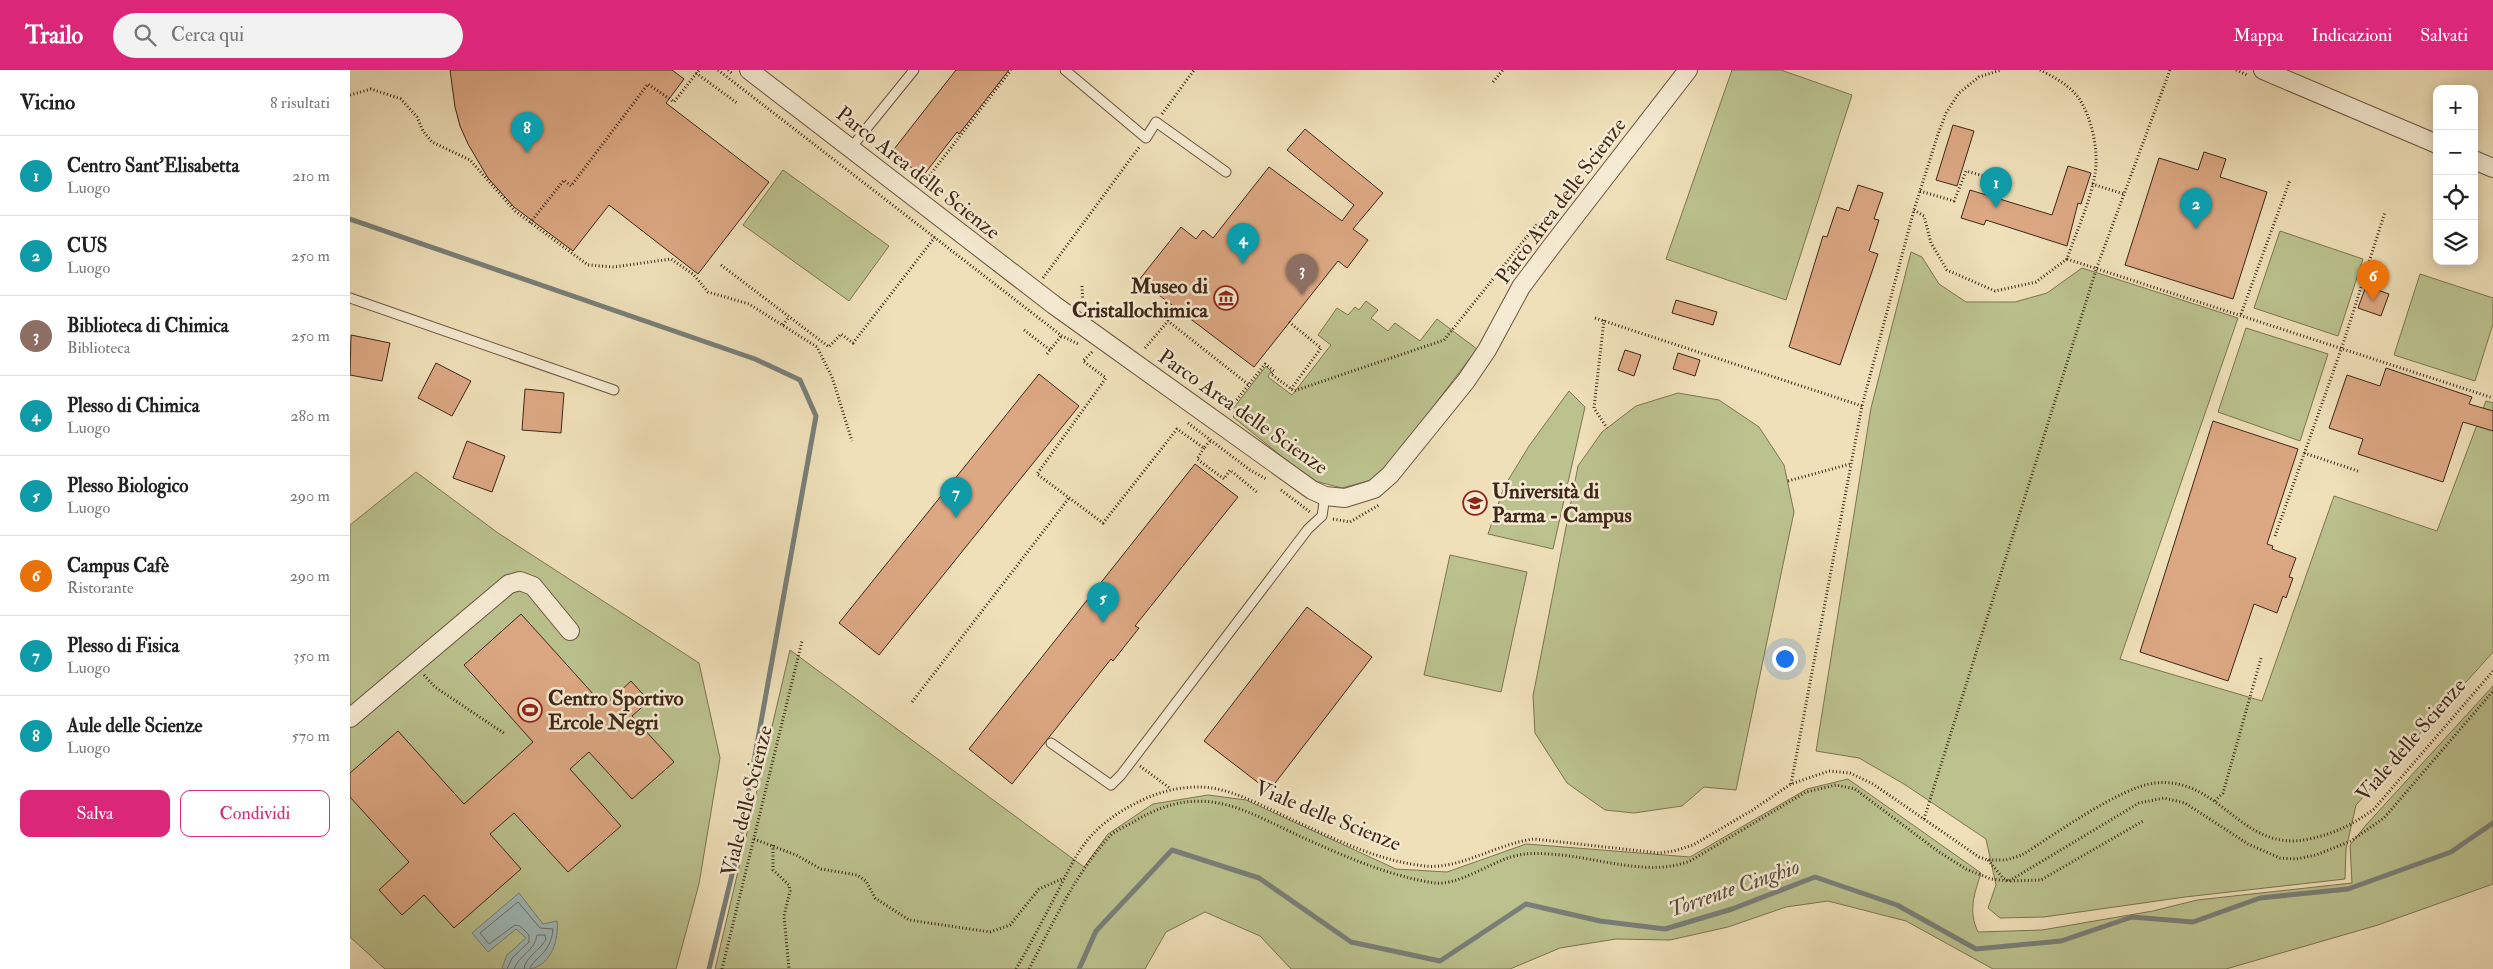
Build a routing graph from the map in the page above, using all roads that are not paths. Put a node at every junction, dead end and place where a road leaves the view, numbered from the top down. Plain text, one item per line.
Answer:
1 (749, 70) edge
2 (914, 70) edge
3 (1065, 70) edge
4 (1688, 70) edge
5 (2262, 70) edge
6 (2433, 142) edge
7 (850, 149) junction
8 (1226, 172) dead end
9 (350, 298) edge
10 (614, 390) dead end
11 (1325, 496) junction
12 (570, 631) dead end
13 (350, 718) edge
14 (1051, 742) dead end

1 - 7 street, Parco Area delle Scienze
2 - 7 lane
3 - 8 lane
4 - 11 street, Parco Area delle Scienze
5 - 6 street
7 - 11 street, Parco Area delle Scienze
9 - 10 lane
11 - 14 lane
12 - 13 street

